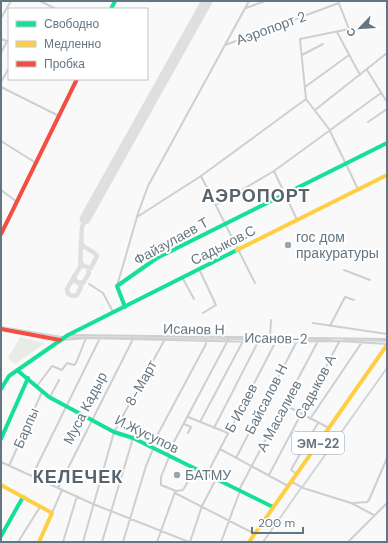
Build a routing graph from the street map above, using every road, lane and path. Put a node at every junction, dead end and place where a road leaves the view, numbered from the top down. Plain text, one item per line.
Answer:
1 (11, 1) edge
2 (40, 1) edge
3 (249, 1) edge
4 (265, 1) edge
5 (339, 2) edge
6 (54, 8) edge
7 (245, 9) junction
8 (1, 18) edge
9 (336, 32) junction
10 (1, 39) edge
11 (8, 42) edge
12 (323, 44) dead end
13 (225, 45) junction
14 (1, 53) edge
15 (387, 53) edge
16 (302, 55) junction
17 (349, 55) junction
18 (8, 70) edge
19 (367, 70) junction
20 (360, 75) junction
21 (77, 80) edge
22 (1, 82) edge
23 (1, 86) edge
24 (305, 87) junction
25 (381, 93) junction
26 (306, 99) junction
27 (387, 102) edge
28 (387, 109) edge
29 (314, 110) junction
30 (60, 116) junction
31 (368, 122) dead end
32 (329, 129) junction
33 (1, 141) edge
34 (387, 143) edge
35 (36, 163) junction
36 (345, 163) junction
37 (274, 171) junction
38 (387, 175) edge
39 (202, 176) junction
40 (358, 189) junction
41 (1, 190) edge
42 (285, 194) junction
43 (18, 202) junction
44 (216, 205) junction
45 (137, 217) junction
46 (297, 220) junction
47 (225, 224) junction
48 (1, 234) edge
49 (239, 249) junction
50 (199, 269) junction
51 (344, 270) dead end
52 (182, 277) junction
53 (370, 280) dead end
54 (255, 283) dead end
55 (89, 284) dead end
56 (116, 286) junction
57 (194, 300) dead end
58 (354, 300) dead end
59 (125, 307) junction
60 (114, 313) junction
61 (203, 313) dead end
62 (271, 320) dead end
63 (313, 323) dead end
64 (330, 326) junction
65 (1, 329) edge
66 (387, 334) edge
67 (69, 335) junction
68 (86, 338) junction
69 (100, 338) junction
70 (133, 338) junction
71 (270, 338) junction
72 (50, 339) junction
73 (165, 339) junction
74 (387, 339) edge
75 (62, 340) junction
76 (206, 340) junction
77 (228, 340) junction
78 (243, 341) junction
79 (277, 341) junction
80 (296, 341) junction
81 (318, 341) junction
82 (339, 341) junction
83 (258, 342) junction
84 (362, 342) junction
85 (387, 345) edge
86 (50, 348) junction
87 (17, 370) junction
88 (28, 378) junction
89 (59, 380) dead end
90 (38, 386) junction
91 (1, 389) edge
92 (42, 391) junction
93 (50, 397) junction
94 (285, 405) junction
95 (67, 406) junction
96 (301, 414) junction
97 (188, 416) junction
98 (91, 418) junction
99 (310, 419) junction
100 (200, 422) junction
101 (318, 423) junction
102 (184, 424) junction
103 (214, 428) junction
104 (329, 428) junction
105 (114, 432) junction
106 (188, 433) dead end
107 (228, 433) junction
108 (133, 438) junction
109 (1, 439) edge
110 (152, 448) junction
111 (220, 449) junction
112 (168, 457) junction
113 (236, 458) junction
114 (387, 458) edge
115 (1, 462) edge
116 (9, 466) junction
117 (252, 466) junction
118 (195, 469) junction
119 (297, 474) junction
120 (206, 475) junction
121 (32, 476) junction
122 (269, 476) junction
123 (216, 480) junction
124 (292, 482) junction
125 (1, 485) edge
126 (288, 486) junction
127 (58, 488) junction
128 (62, 490) junction
129 (239, 491) junction
130 (175, 492) junction
131 (76, 496) junction
132 (23, 497) junction
133 (351, 503) junction
134 (387, 503) edge
135 (93, 504) junction
136 (202, 506) junction
137 (40, 507) junction
138 (273, 507) junction
139 (110, 510) junction
140 (52, 513) junction
141 (374, 515) junction
142 (130, 518) junction
143 (228, 519) junction
144 (161, 530) junction
145 (255, 534) junction
146 (1, 536) edge
147 (18, 542) edge
148 (39, 542) edge
149 (63, 542) edge
150 (83, 542) edge
151 (102, 542) edge
152 (123, 542) edge
153 (157, 542) edge
154 (189, 542) edge
155 (221, 542) edge
156 (249, 542) edge
157 (348, 542) edge

1 - 8 street
2 - 6 street
3 - 7 street
4 - 7 street
5 - 9 street
5 - 13 street, Аэропорт 2
7 - 13 street
9 - 16 street
9 - 17 street
10 - 11 street
11 - 14 street
12 - 16 street
13 - 45 street
15 - 19 street
16 - 24 street
17 - 20 street
17 - 24 street
18 - 22 street
19 - 20 street
19 - 25 street
20 - 29 street
21 - 30 street
23 - 30 street
24 - 26 street
25 - 27 street
25 - 32 street
26 - 29 street
26 - 39 street
28 - 31 street
29 - 32 street
30 - 35 street
32 - 36 street
32 - 37 street
33 - 35 street
34 - 36 street, Файзулаев Т
35 - 43 street
36 - 40 street
36 - 42 street, Файзулаев Т
37 - 42 street
37 - 44 street
38 - 40 street, Садыков.С
39 - 44 street
39 - 45 street
40 - 46 street, Садыков.С
41 - 43 street
42 - 46 street
42 - 47 street, Файзулаев Т
43 - 48 street
44 - 47 street
45 - 56 street
46 - 49 street, Садыков.С
47 - 49 street
47 - 56 street, Файзулаев Т
49 - 50 street, Садыков.С
49 - 54 street
50 - 52 street, Садыков.С
50 - 61 street
51 - 53 street
52 - 57 street
52 - 59 street, Садыков.С
55 - 60 street
56 - 59 street
58 - 64 street
59 - 60 street, Садыков.С
60 - 67 street, Садыков.С
62 - 71 street
63 - 64 street
64 - 66 street
65 - 72 street, Исанов Н
67 - 71 street, Исанов-2
67 - 75 street, Садыков.С
68 - 69 street, Исанов Н
68 - 75 street, Исанов Н
68 - 90 street
69 - 70 street, Исанов Н
69 - 95 street
70 - 73 street, Исанов Н
70 - 98 street, Муса Кадыр
71 - 74 street, Исанов-2
72 - 75 street, Исанов Н
72 - 86 street
73 - 76 street, Исанов Н
73 - 105 street, 8-Март
75 - 86 street
76 - 77 street, Исанов Н
76 - 110 street
77 - 78 street, Исанов Н
77 - 97 street
78 - 83 street, Исанов Н
78 - 100 street
79 - 80 street, Исанов Н
79 - 83 street, Исанов Н
79 - 107 street, Б Исаев
80 - 81 street, Исанов Н
80 - 113 street, Байсалов Н
81 - 82 street, Исанов Н
81 - 94 street, А Масалиев
82 - 84 street, Исанов Н
82 - 96 street, Садыков А
83 - 103 street
84 - 85 street, Исанов Н
84 - 99 street
85 - 104 street, ЭМ-22
86 - 87 street
87 - 88 street, И.Жусупов
87 - 91 street
88 - 90 street, И.Жусупов
88 - 109 street
89 - 93 street
90 - 92 street, И.Жусупов
92 - 93 street, И.Жусупов
92 - 116 street, Барпы
93 - 95 street, И.Жусупов
94 - 96 street
94 - 117 street, А Масалиев
95 - 98 street, И.Жусупов
95 - 121 street
96 - 99 street
96 - 122 street, Садыков А
97 - 100 street
97 - 102 street
98 - 105 street, И.Жусупов
98 - 127 street, Муса Кадыр
99 - 101 street
100 - 103 street
101 - 104 street
101 - 119 street
102 - 106 street
102 - 112 street
103 - 107 street
104 - 119 street, ЭМ-22
105 - 108 street, И.Жусупов
105 - 135 street, 8-Март
107 - 111 street, Б Исаев
108 - 110 street, И.Жусупов
108 - 139 street
110 - 112 street, И.Жусупов
110 - 142 street
111 - 113 street
111 - 120 street, Б Исаев
112 - 118 street, И.Жусупов
112 - 130 street
113 - 117 street
114 - 133 street
115 - 116 street
116 - 121 street
117 - 122 street
117 - 129 street, А Масалиев
118 - 120 street, И.Жусупов
118 - 130 street
119 - 124 street, ЭМ-22
120 - 123 street, И.Жусупов
121 - 127 street
122 - 126 street
123 - 129 street, И.Жусупов
123 - 136 street
124 - 126 street, ЭМ-22
124 - 133 street
125 - 132 street
126 - 138 street, ЭМ-22
127 - 128 street
128 - 131 street
128 - 140 street
129 - 138 street, И.Жусупов
129 - 143 street, А Масалиев
130 - 136 street
130 - 144 street
131 - 135 street
131 - 149 street
132 - 137 street
132 - 146 street
133 - 141 street
134 - 141 street
135 - 139 street
135 - 150 street, 8-Март
136 - 143 street
136 - 154 street
137 - 140 street
137 - 147 street
138 - 145 street, ЭМ-22
139 - 142 street
139 - 151 street
140 - 148 street
141 - 157 street
142 - 144 street
142 - 152 street
143 - 145 street
143 - 155 street, А Масалиев
144 - 153 street
144 - 154 street
145 - 156 street, ЭМ-22

